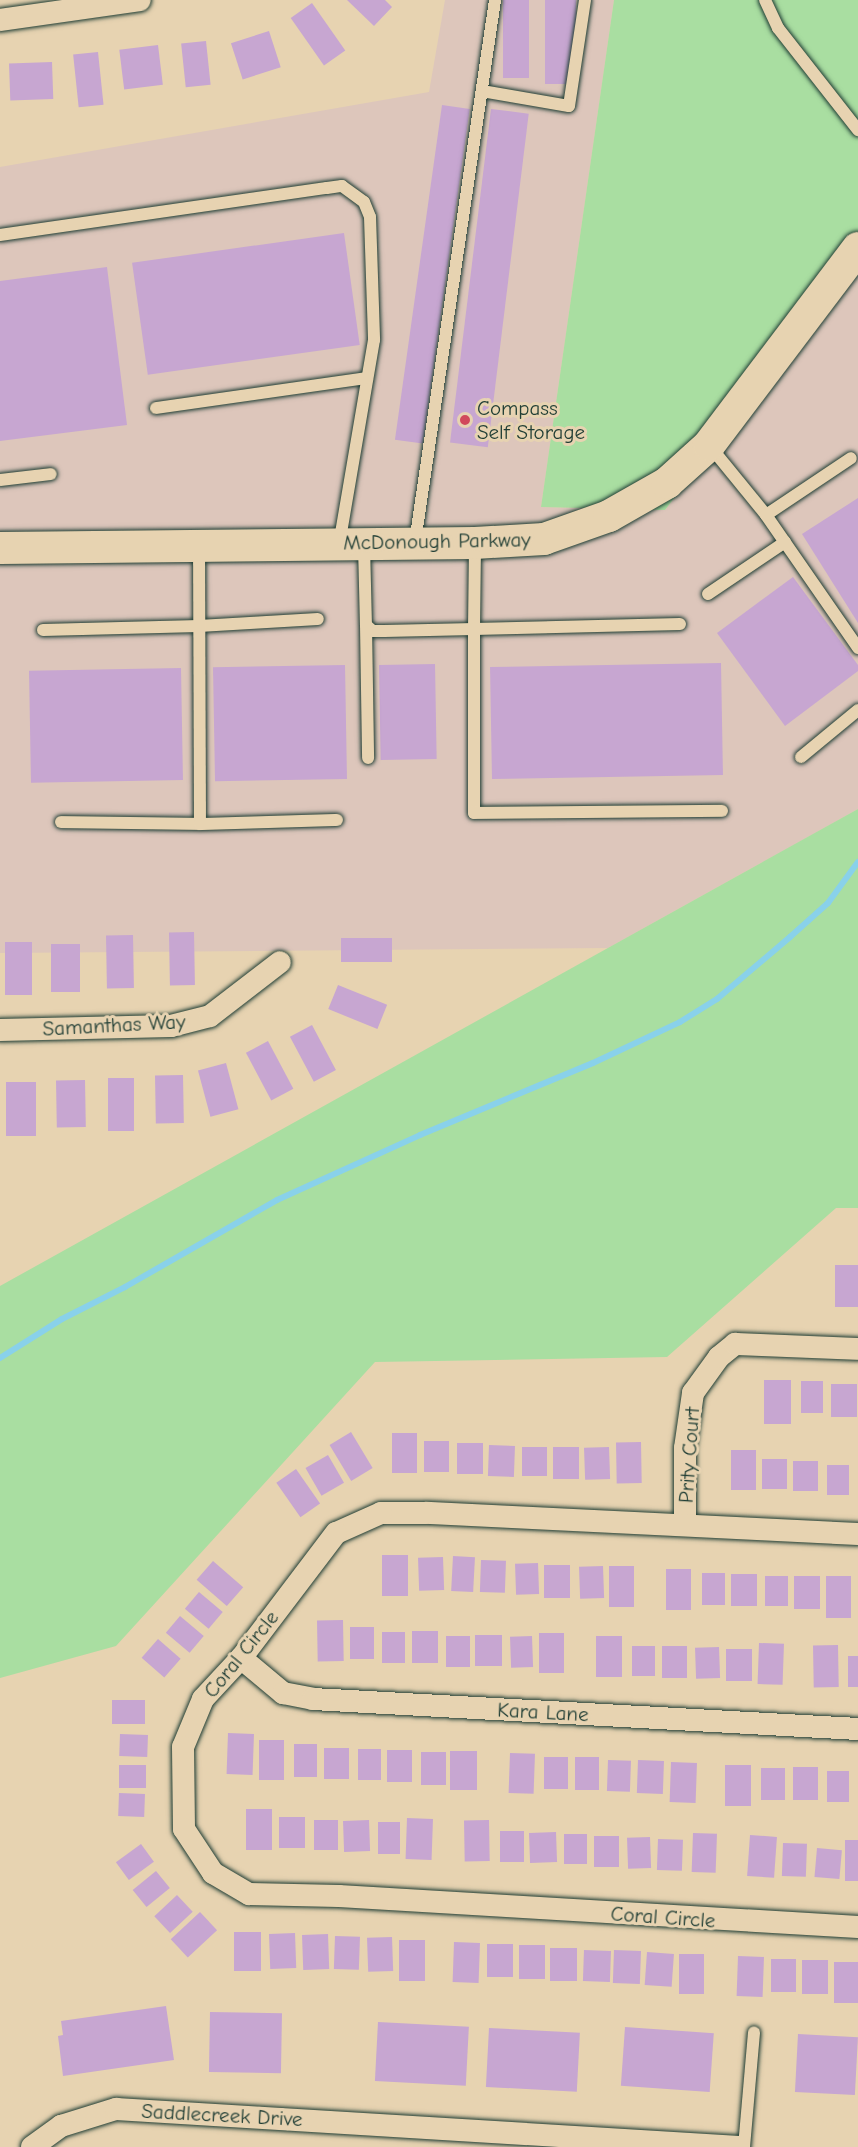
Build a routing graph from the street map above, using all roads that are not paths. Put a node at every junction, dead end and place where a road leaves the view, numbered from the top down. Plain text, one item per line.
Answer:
1 (140, 0) edge
2 (495, 0) edge
3 (585, 0) edge
4 (765, 0) edge
5 (83, 4) edge
6 (0, 20) edge
7 (482, 91) junction
8 (858, 130) edge
9 (0, 235) edge
10 (856, 255) edge
11 (367, 378) junction
12 (156, 408) dead end
13 (709, 444) junction
14 (850, 458) dead end
15 (51, 474) dead end
16 (0, 480) edge
17 (766, 515) junction
18 (784, 542) junction
19 (415, 543) junction
20 (475, 543) junction
21 (351, 544) junction
22 (199, 545) junction
23 (0, 549) edge
24 (708, 594) dead end
25 (318, 619) dead end
26 (680, 624) dead end
27 (366, 625) junction
28 (199, 626) junction
29 (474, 629) junction
30 (43, 630) dead end
31 (858, 648) edge
32 (858, 710) edge
33 (801, 757) dead end
34 (368, 758) dead end
35 (722, 811) dead end
36 (337, 820) dead end
37 (60, 822) dead end
38 (200, 824) junction
39 (280, 962) dead end
40 (0, 1030) edge
41 (858, 1349) edge
42 (685, 1525) junction
43 (858, 1534) edge
44 (241, 1658) junction
45 (858, 1729) edge
46 (858, 1927) edge
47 (754, 2032) dead end
48 (421, 2138) edge
49 (32, 2147) edge
50 (739, 2147) edge
51 (744, 2147) edge

1 - 5 street
2 - 7 lane
3 - 7 lane
4 - 8 lane
5 - 6 street
7 - 19 lane
9 - 11 lane
10 - 13 street, McDonough Parkway
11 - 12 lane
11 - 21 lane
13 - 17 lane
13 - 20 street, McDonough Parkway
14 - 17 lane
15 - 16 lane
17 - 18 lane
18 - 24 lane
18 - 31 lane
19 - 20 street, McDonough Parkway
19 - 21 street, McDonough Parkway
20 - 29 lane
21 - 22 street, McDonough Parkway
21 - 27 lane
22 - 23 street, McDonough Parkway
22 - 28 lane
25 - 28 lane
26 - 29 lane
27 - 29 lane
27 - 34 lane
28 - 30 lane
28 - 38 lane
29 - 35 lane
32 - 33 lane
36 - 38 lane
37 - 38 lane
39 - 40 street, Samanthas Way
41 - 42 street, Prity Court
42 - 43 street, Coral Circle
42 - 44 street, Coral Circle
44 - 45 street, Kara Lane
44 - 46 street, Coral Circle
47 - 51 lane
48 - 49 street, Saddlecreek Drive
48 - 50 street, Saddlecreek Drive

